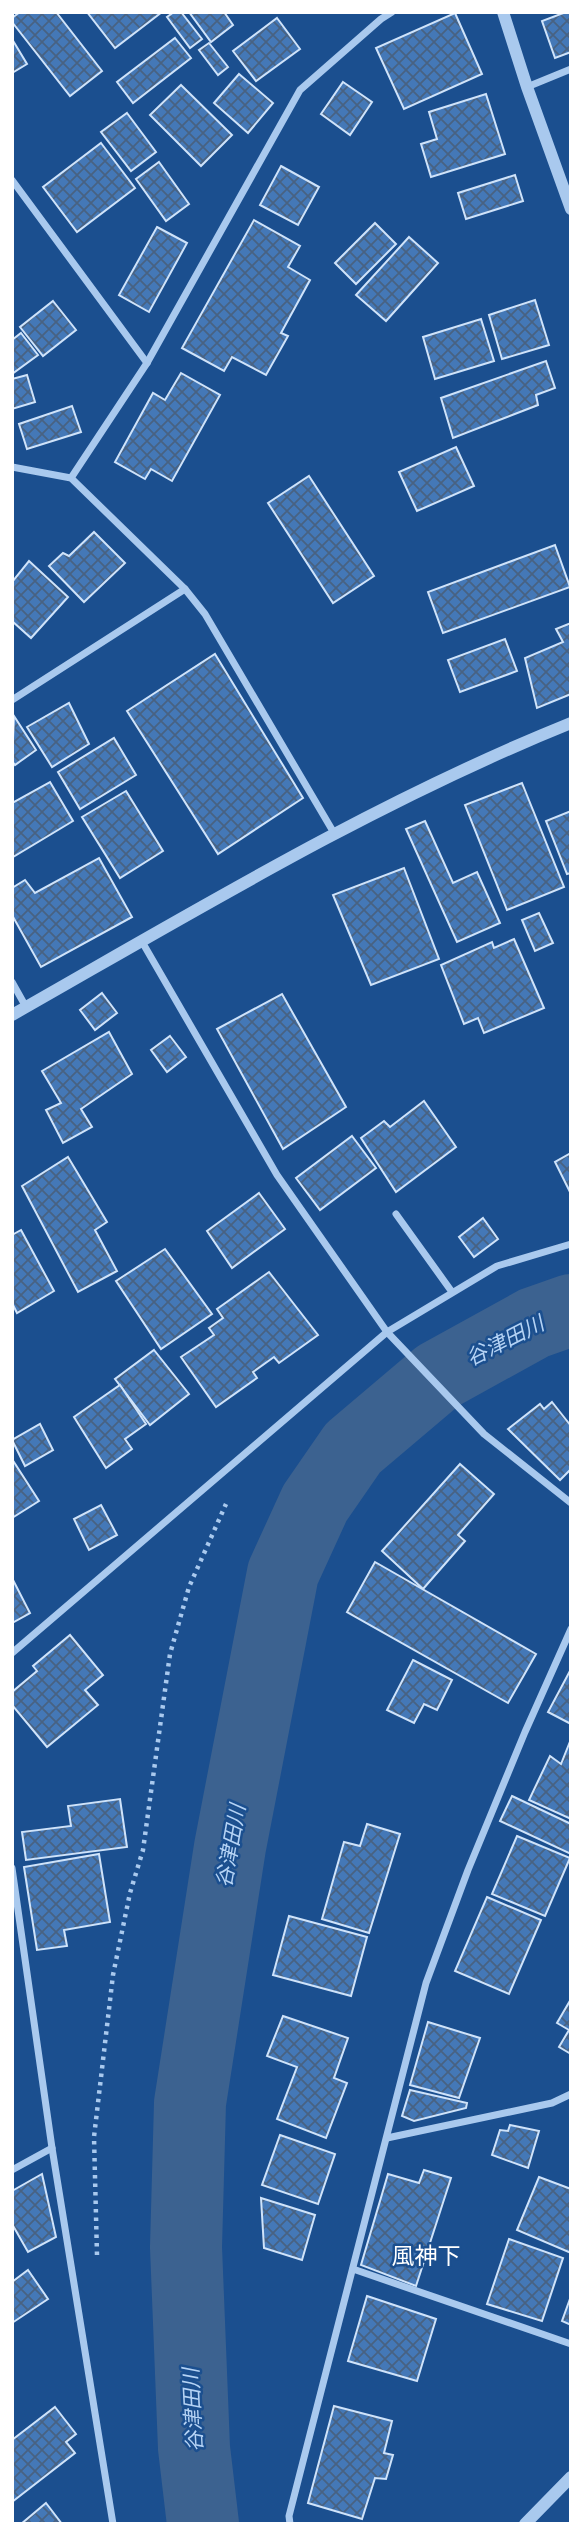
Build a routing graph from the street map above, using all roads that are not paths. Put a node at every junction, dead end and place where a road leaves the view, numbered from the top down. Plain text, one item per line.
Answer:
1 (392, 12) edge
2 (503, 12) edge
3 (571, 69) edge
4 (527, 87) junction
5 (12, 180) edge
6 (571, 209) edge
7 (147, 363) junction
8 (12, 467) edge
9 (71, 478) junction
10 (185, 589) junction
11 (12, 700) edge
12 (571, 723) edge
13 (334, 833) junction
14 (141, 940) junction
15 (12, 982) edge
16 (26, 1007) junction
17 (12, 1015) edge
18 (396, 1213) dead end
19 (571, 1244) edge
20 (452, 1292) junction
21 (387, 1332) junction
22 (571, 1503) edge
23 (571, 1629) edge
24 (12, 1653) edge
25 (12, 1868) edge
26 (15, 1922) edge
27 (571, 2094) edge
28 (387, 2138) junction
29 (52, 2148) junction
30 (12, 2170) edge
31 (353, 2269) junction
32 (571, 2344) edge
33 (571, 2477) edge
34 (113, 2524) edge
35 (290, 2524) edge
36 (525, 2524) edge

1 - 7 street
2 - 4 street
3 - 4 street
4 - 6 street
5 - 7 street
7 - 9 street
8 - 9 street
9 - 10 street
10 - 11 street
10 - 13 street
12 - 13 street
13 - 14 street
14 - 16 street
14 - 21 street
15 - 16 street
16 - 17 street
18 - 20 street
19 - 20 street
20 - 21 street
21 - 22 street
21 - 24 street
23 - 28 street
25 - 26 street
26 - 29 street
27 - 28 street
28 - 31 street
29 - 30 street
29 - 34 street
31 - 32 street
31 - 35 street
33 - 36 street

